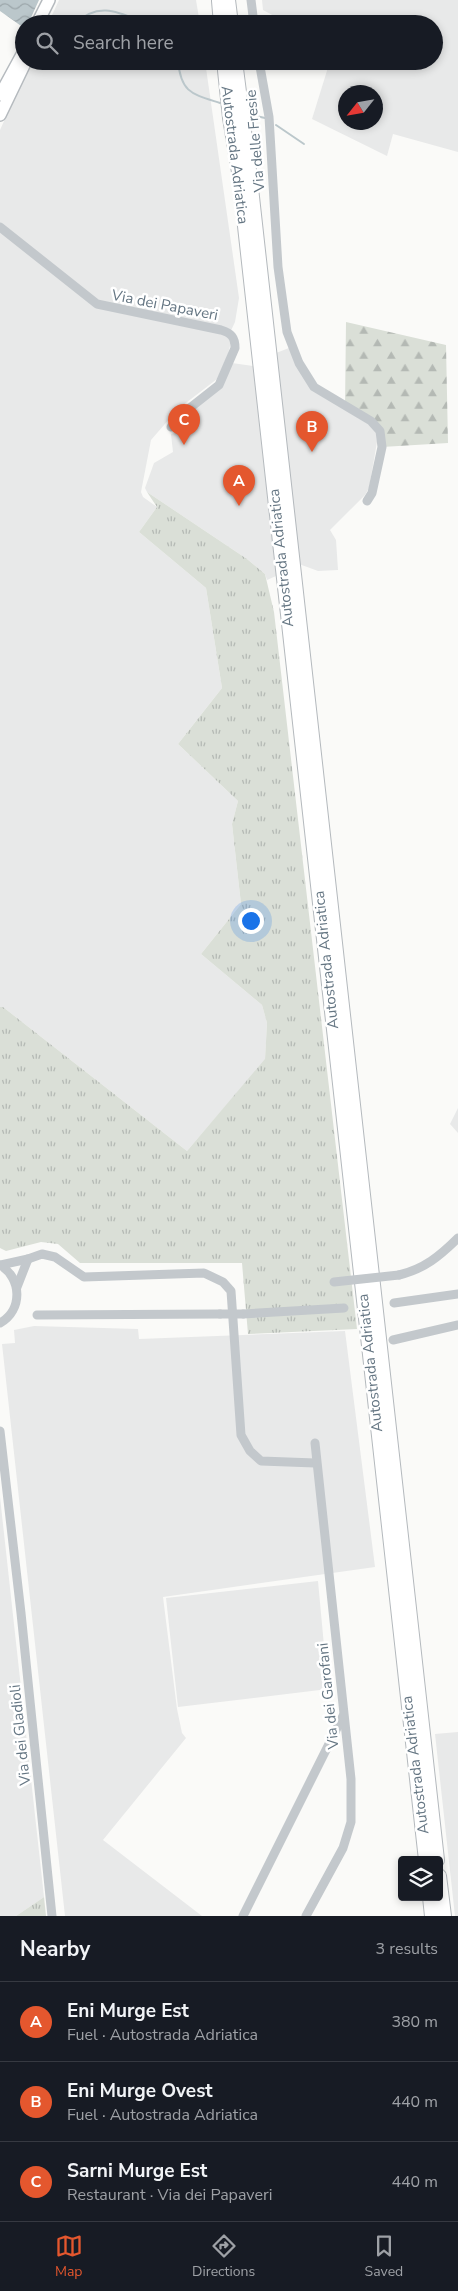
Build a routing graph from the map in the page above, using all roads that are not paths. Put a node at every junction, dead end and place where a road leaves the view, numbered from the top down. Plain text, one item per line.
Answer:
1 (48, 0) edge
2 (56, 0) edge
3 (219, 0) edge
4 (228, 0) edge
5 (251, 0) edge
6 (41, 15) edge
7 (48, 15) edge
8 (220, 15) edge
9 (230, 15) edge
10 (253, 15) edge
11 (15, 68) edge
12 (22, 70) edge
13 (225, 70) edge
14 (236, 70) edge
15 (261, 70) edge
16 (0, 95) edge
17 (0, 115) edge
18 (0, 227) edge
19 (170, 427) dead end
20 (367, 501) dead end
21 (458, 1238) edge
22 (28, 1259) junction
23 (0, 1265) edge
24 (334, 1282) dead end
25 (17, 1286) junction
26 (458, 1294) edge
27 (394, 1303) dead end
28 (344, 1308) dead end
29 (37, 1315) dead end
30 (0, 1323) edge
31 (458, 1325) edge
32 (393, 1340) dead end
33 (0, 1431) edge
34 (314, 1443) dead end
35 (315, 1463) junction
36 (343, 1716) junction
37 (426, 1856) edge
38 (438, 1856) edge
39 (430, 1901) edge
40 (442, 1901) edge
41 (52, 1916) edge
42 (243, 1916) edge
43 (306, 1916) edge
44 (432, 1916) edge
45 (444, 1916) edge

1 - 6 main road
2 - 7 main road
3 - 8 highway
4 - 9 highway
5 - 10 street
11 - 16 main road
12 - 17 main road
13 - 37 highway, Autostrada Adriatica
14 - 38 highway, Autostrada Adriatica
15 - 20 street, Via delle Fresie
18 - 19 street, Via dei Papaveri
21 - 24 street, bridge
22 - 23 street
22 - 25 street
22 - 35 street
23 - 25 street
25 - 30 street
26 - 27 street
28 - 29 street, bridge
31 - 32 street
33 - 41 street, Via dei Gladioli
34 - 35 street, Via dei Garofani
35 - 36 street, Via dei Garofani
36 - 42 street
36 - 43 street, Via dei Garofani
39 - 44 highway
40 - 45 highway

